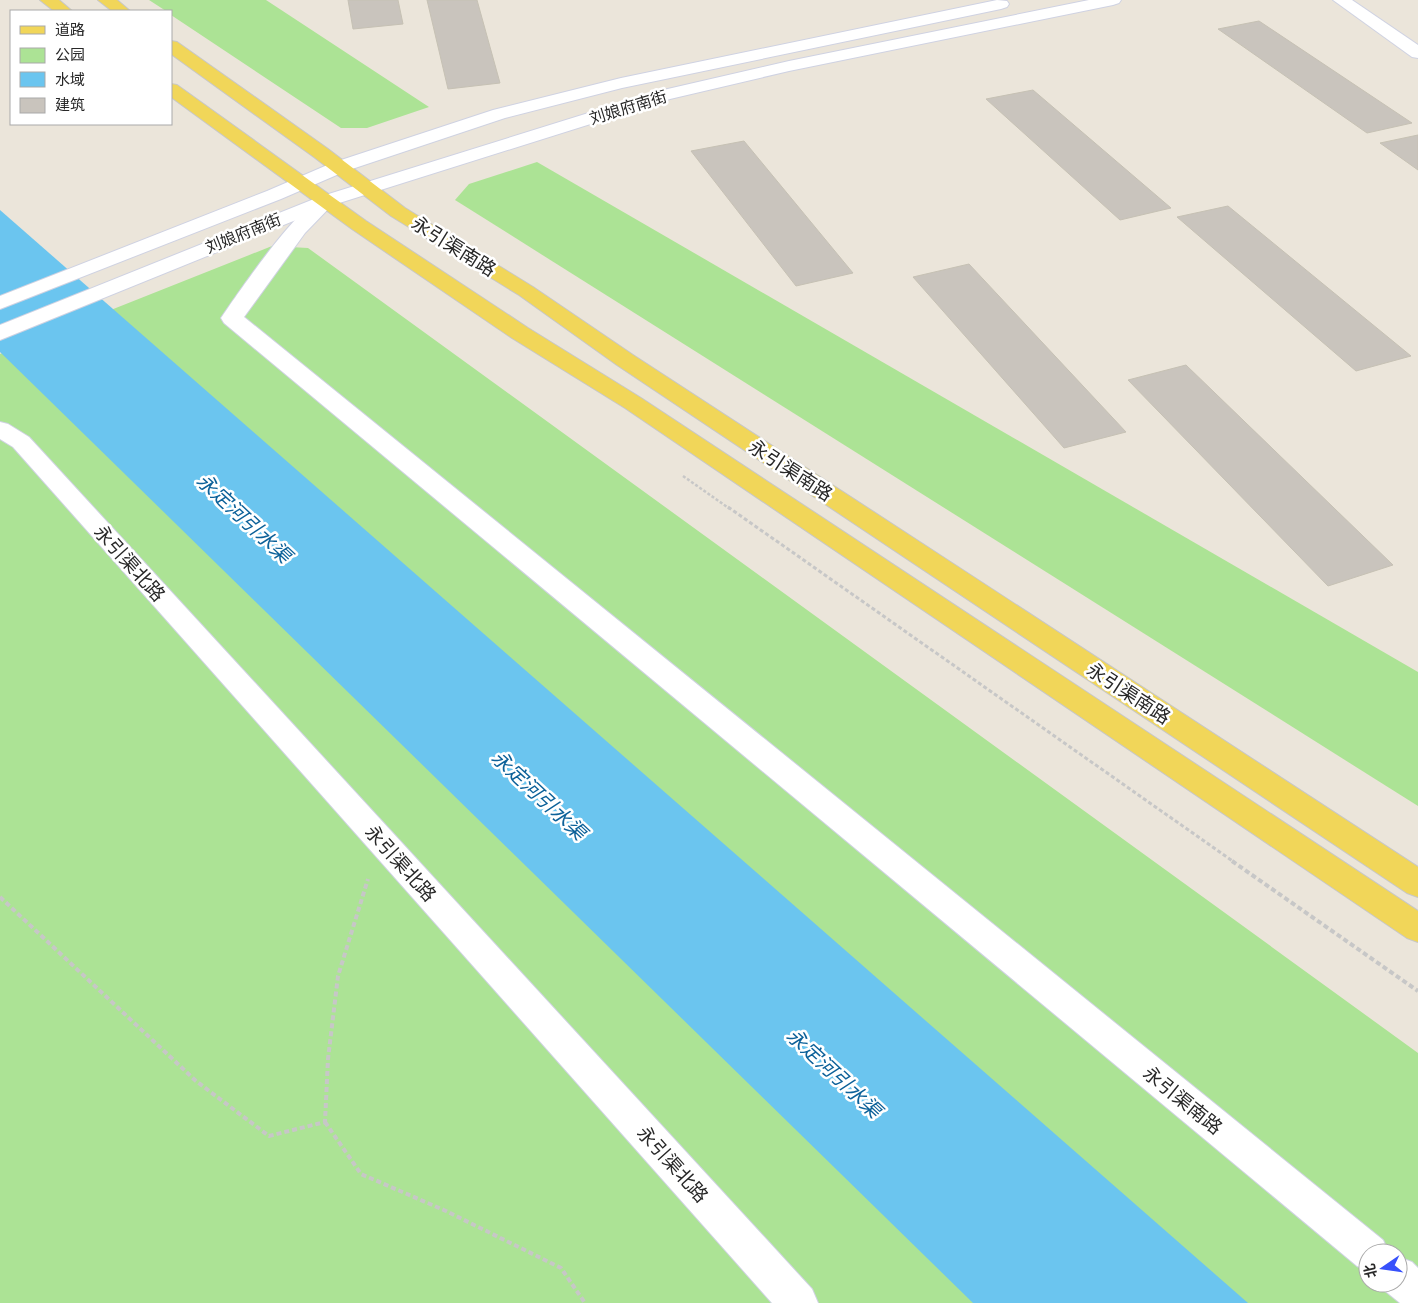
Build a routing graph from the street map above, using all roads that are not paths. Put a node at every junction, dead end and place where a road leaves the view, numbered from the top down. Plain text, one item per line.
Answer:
1 (48, 0) edge
2 (106, 0) edge
3 (1020, 0) edge
4 (1113, 0) edge
5 (1341, 0) edge
6 (63, 10) edge
7 (121, 10) edge
8 (172, 47) edge
9 (1418, 53) edge
10 (172, 90) edge
11 (339, 167) junction
12 (302, 183) junction
13 (365, 188) junction
14 (326, 201) junction
15 (0, 303) edge
16 (0, 333) edge
17 (0, 429) edge
18 (1418, 884) edge
19 (1418, 928) edge
20 (1358, 1243) edge
21 (1408, 1284) edge
22 (1418, 1293) edge
23 (798, 1303) edge

1 - 6 main road
2 - 7 main road
3 - 11 main road, 刘娘府南街
4 - 13 main road, 刘娘府南街
5 - 9 main road
8 - 11 main road, 永引渠南路
10 - 12 main road, 永引渠南路
11 - 12 main road, 刘娘府南街
11 - 13 main road, 永引渠南路
12 - 14 main road, 永引渠南路
12 - 15 main road, 刘娘府南街
13 - 14 main road, 刘娘府南街
13 - 18 main road, 永引渠南路
14 - 16 main road, 刘娘府南街
14 - 19 main road, 永引渠南路
14 - 20 main road, 永引渠南路
17 - 23 main road, 永引渠北路
21 - 22 main road

